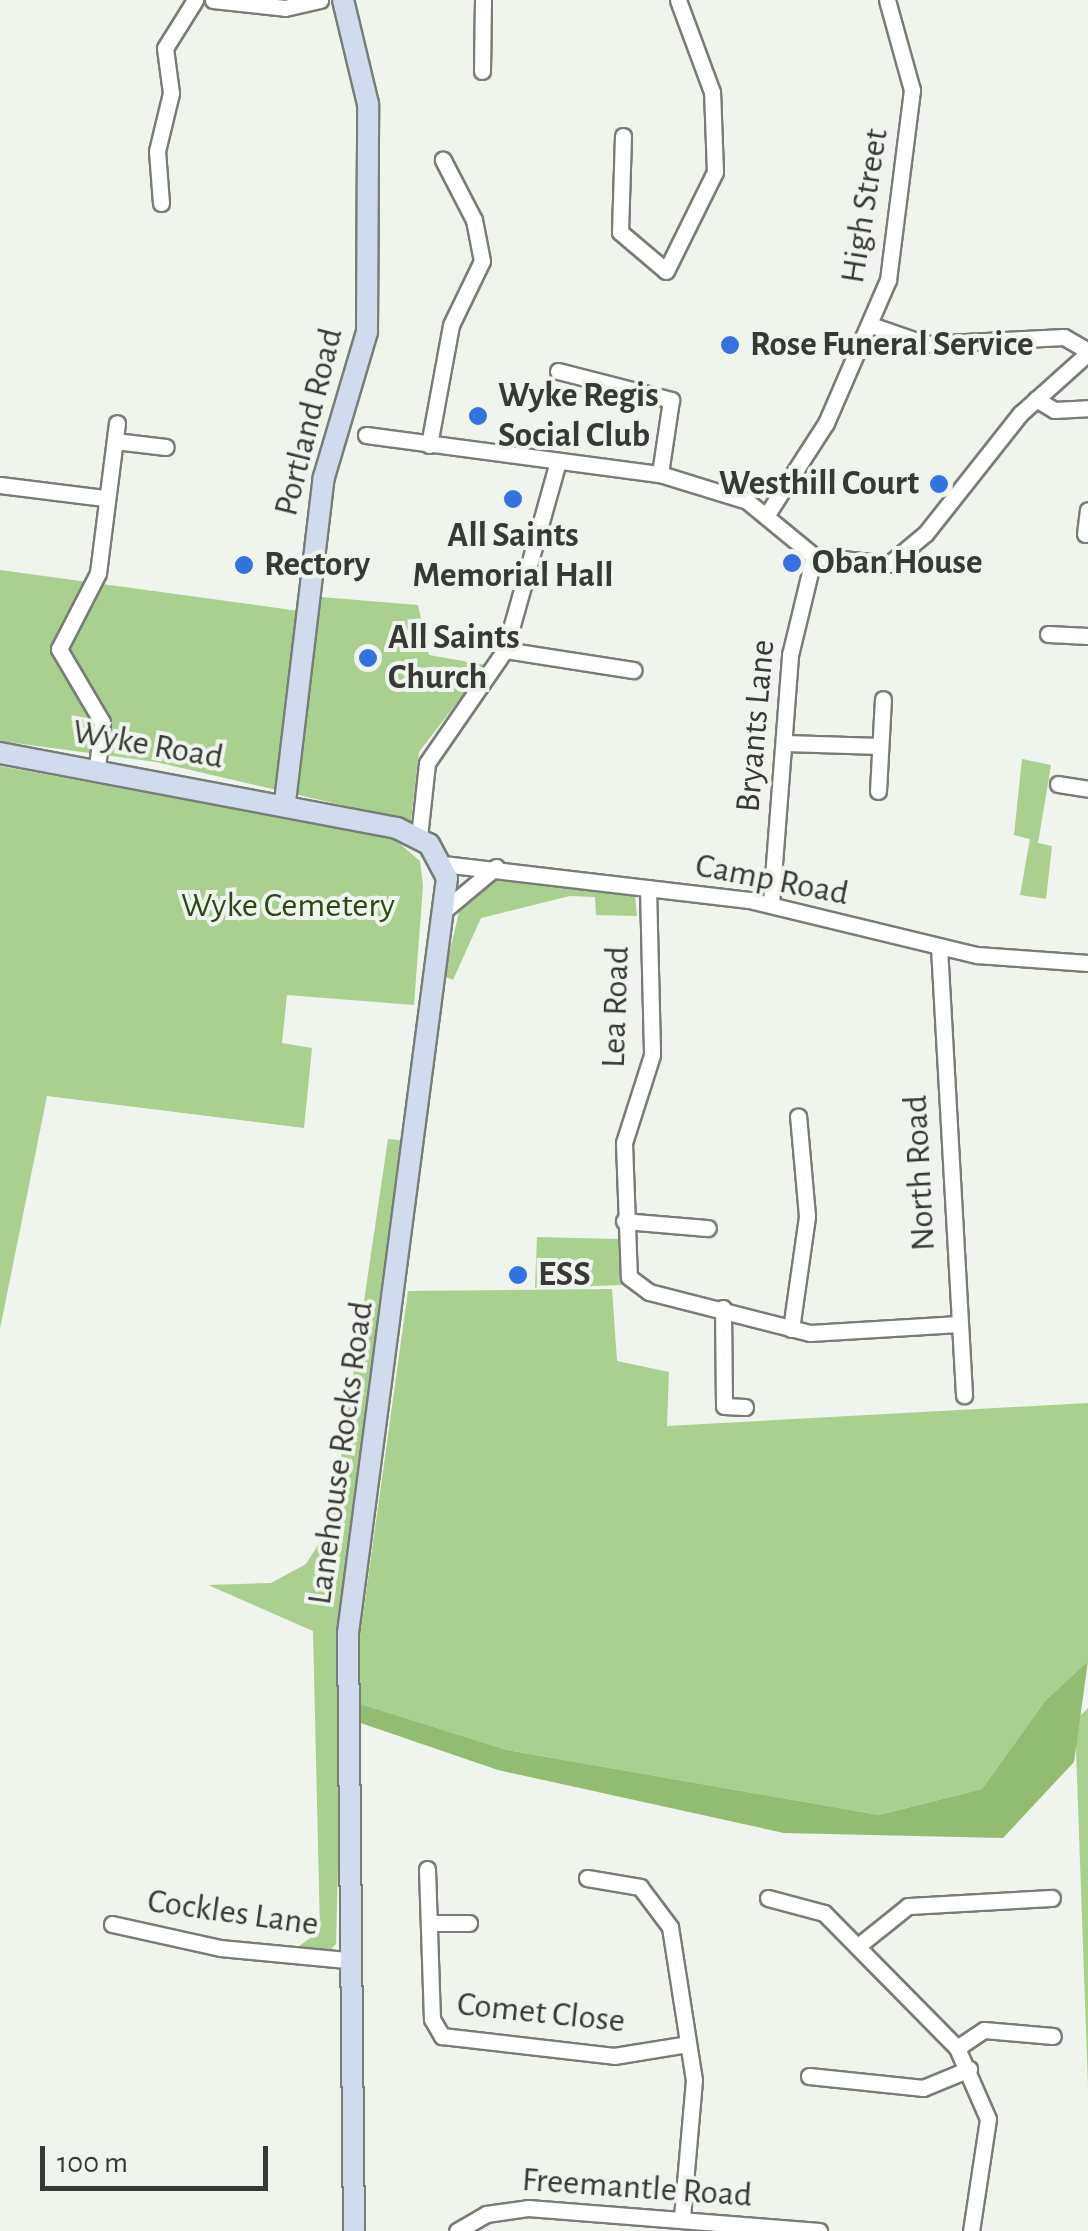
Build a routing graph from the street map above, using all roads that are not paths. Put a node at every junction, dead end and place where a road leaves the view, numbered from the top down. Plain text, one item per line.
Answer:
1 (195, 0) edge
2 (213, 0) edge
3 (320, 0) edge
4 (343, 0) edge
5 (483, 0) edge
6 (678, 0) edge
7 (887, 0) edge
8 (482, 71) dead end
9 (623, 136) dead end
10 (442, 160) dead end
11 (160, 203) dead end
12 (872, 325) junction
13 (1088, 352) edge
14 (558, 372) dead end
15 (1036, 399) junction
16 (1088, 408) edge
17 (117, 424) dead end
18 (366, 435) dead end
19 (115, 441) junction
20 (430, 444) junction
21 (166, 447) dead end
22 (557, 465) junction
23 (660, 474) junction
24 (0, 485) edge
25 (104, 498) junction
26 (1088, 510) edge
27 (766, 516) junction
28 (1086, 534) dead end
29 (814, 556) junction
30 (1048, 634) dead end
31 (1088, 636) edge
32 (505, 650) junction
33 (633, 670) dead end
34 (883, 699) dead end
35 (785, 743) junction
36 (880, 746) junction
37 (0, 752) edge
38 (97, 768) junction
39 (1058, 784) dead end
40 (1088, 789) edge
41 (878, 792) dead end
42 (284, 802) junction
43 (419, 836) junction
44 (443, 864) junction
45 (500, 867) junction
46 (648, 888) junction
47 (771, 904) junction
48 (446, 908) junction
49 (940, 948) junction
50 (1088, 962) edge
51 (798, 1116) dead end
52 (624, 1221) junction
53 (708, 1228) dead end
54 (723, 1308) junction
55 (959, 1324) junction
56 (791, 1329) junction
57 (964, 1395) dead end
58 (746, 1406) dead end
59 (428, 1869) dead end
60 (587, 1878) dead end
61 (768, 1898) dead end
62 (1052, 1898) dead end
63 (430, 1923) junction
64 (469, 1923) dead end
65 (112, 1924) dead end
66 (858, 1946) junction
67 (346, 1960) junction
68 (1054, 2036) dead end
69 (687, 2044) junction
70 (958, 2048) junction
71 (969, 2068) junction
72 (809, 2076) dead end
73 (602, 2211) junction
74 (682, 2218) junction
75 (762, 2228) edge
76 (354, 2231) edge
77 (456, 2231) edge
78 (600, 2231) edge
79 (820, 2231) edge
80 (971, 2231) edge

1 - 11 street
2 - 3 street
4 - 42 main road, Portland Road
5 - 8 street
6 - 9 street
7 - 12 street, High Street
10 - 20 street
12 - 13 street
12 - 27 street, High Street
13 - 15 street
14 - 23 street
15 - 16 street
15 - 29 street
17 - 19 street
18 - 20 street
19 - 21 street
19 - 25 street
20 - 22 street
22 - 23 street
22 - 32 street
23 - 27 street
24 - 25 street
25 - 38 street
26 - 28 street
27 - 29 street
29 - 35 street, Bryants Lane
30 - 31 street
32 - 33 street
32 - 43 street
34 - 36 street
35 - 36 street
35 - 47 street, Bryants Lane
36 - 41 street
37 - 38 main road, Wyke Road
38 - 42 main road, Wyke Road
39 - 40 street
42 - 43 main road
43 - 44 main road
44 - 45 street, Camp Road
44 - 48 main road, Lanehouse Rocks Road
45 - 46 street, Camp Road
45 - 48 street
46 - 47 street, Camp Road
46 - 52 street, Lea Road
47 - 49 street, Camp Road
48 - 67 main road, Lanehouse Rocks Road
49 - 50 street, Camp Road
49 - 55 street, North Road
51 - 56 street
52 - 53 street
52 - 54 street, Lea Road
54 - 56 street
54 - 58 street
55 - 56 street
55 - 57 street, North Road
59 - 63 street, Comet Close
60 - 69 street
61 - 66 street
62 - 66 street
63 - 64 street
63 - 69 street, Comet Close
65 - 67 street, Cockles Lane
66 - 70 street
67 - 76 main road, Lanehouse Rocks Road
68 - 70 street
69 - 74 street
70 - 71 street
71 - 72 street
71 - 80 street
73 - 74 street, Freemantle Road
73 - 77 street, Freemantle Road
73 - 78 street
74 - 75 street, Freemantle Road
75 - 79 street, Freemantle Road

